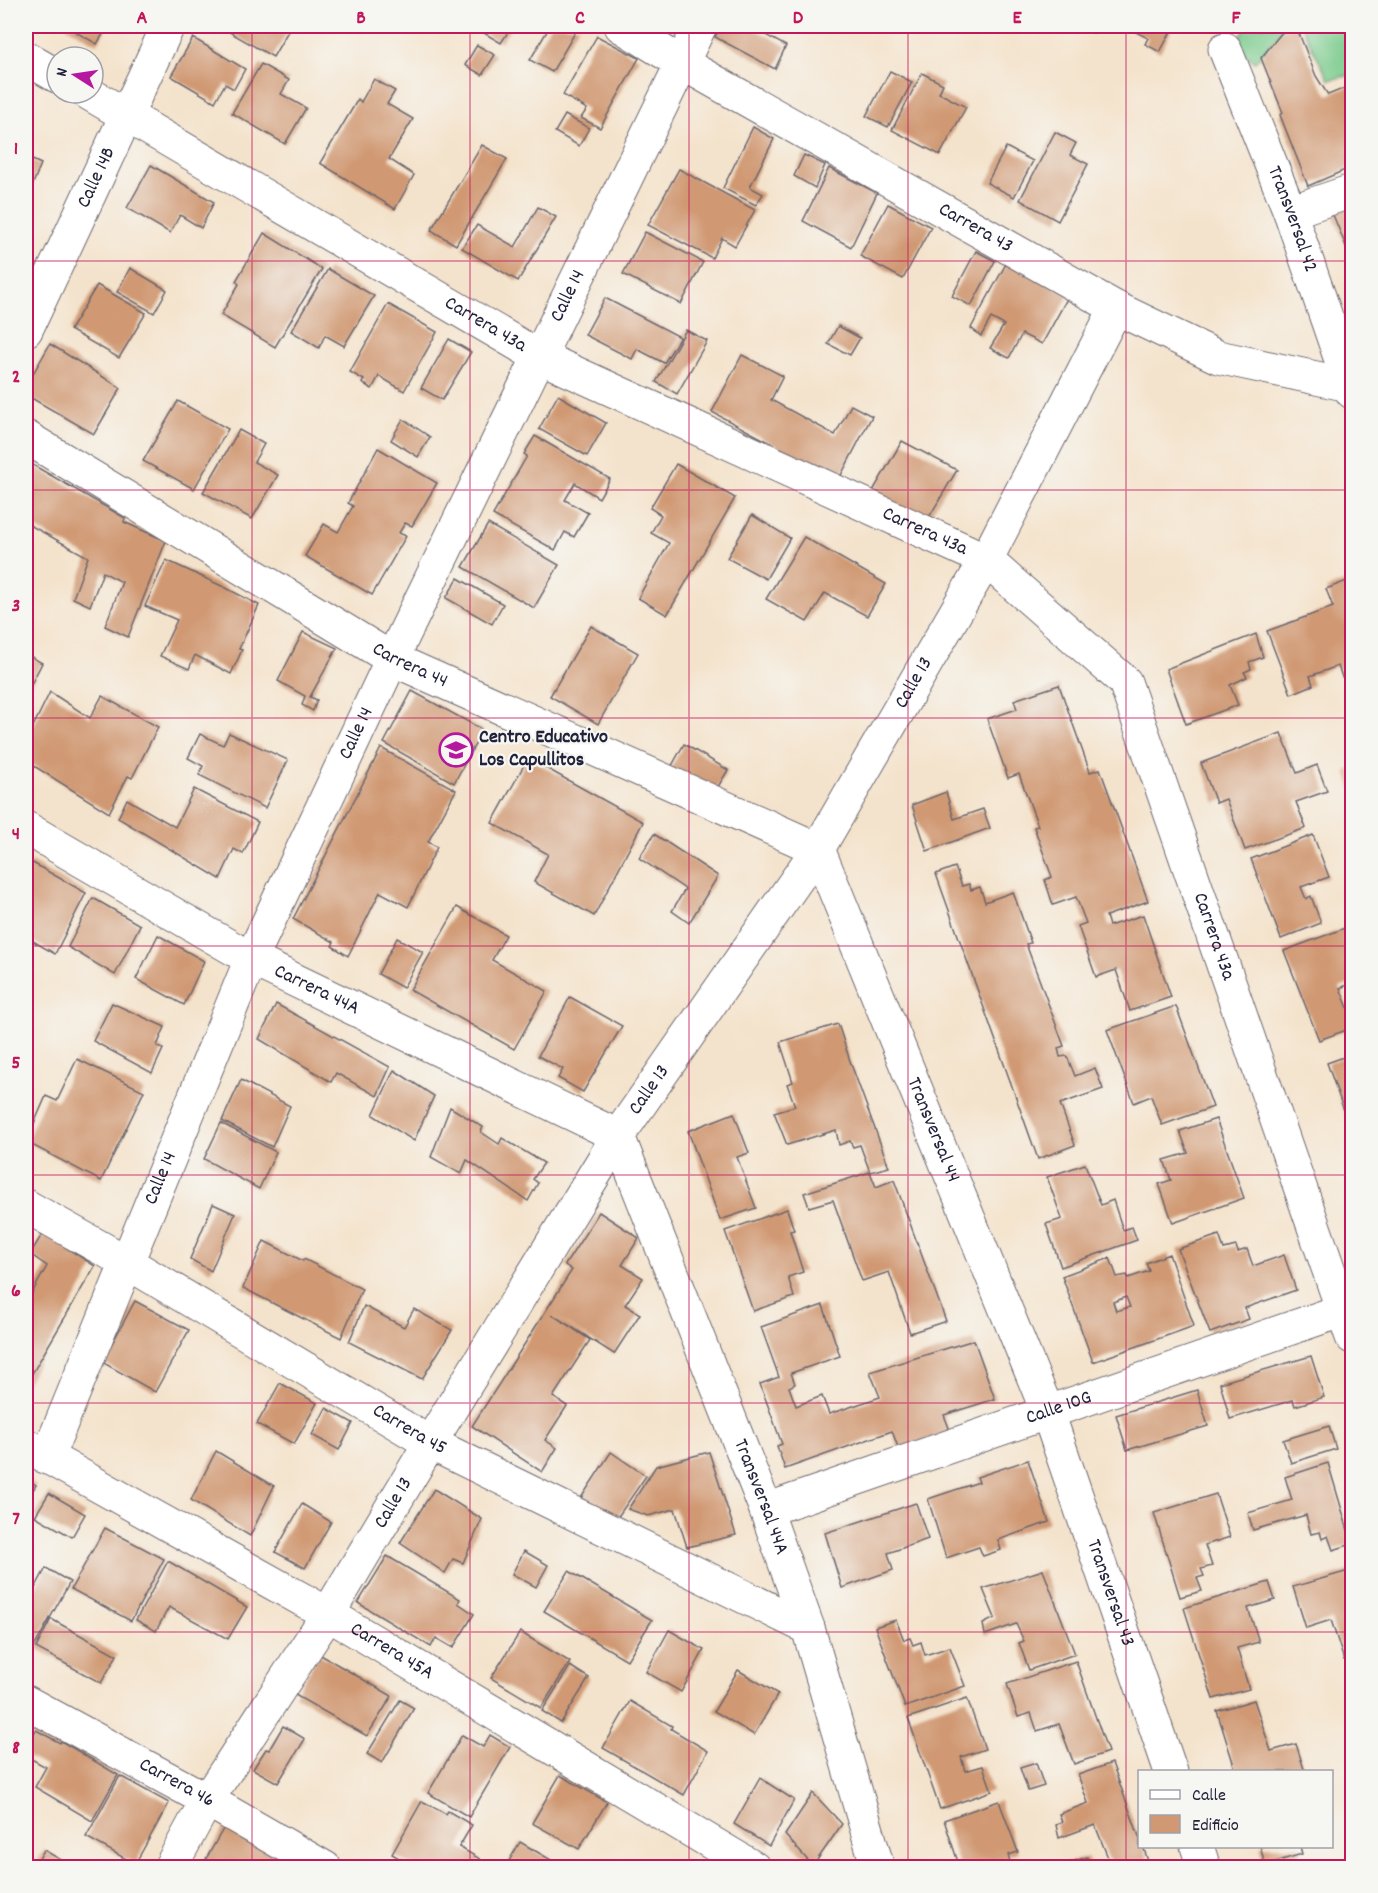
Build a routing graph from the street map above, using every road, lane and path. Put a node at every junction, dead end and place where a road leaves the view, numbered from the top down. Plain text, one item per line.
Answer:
1 (168, 26) edge
2 (621, 26) edge
3 (700, 26) edge
4 (1225, 49) dead end
5 (26, 58) edge
6 (680, 63) junction
7 (45, 69) edge
8 (105, 103) edge
9 (127, 115) junction
10 (1353, 191) edge
11 (1290, 213) junction
12 (1116, 308) junction
13 (26, 330) edge
14 (538, 356) junction
15 (1351, 389) edge
16 (26, 438) edge
17 (986, 560) junction
18 (392, 658) junction
19 (26, 828) edge
20 (818, 849) junction
21 (251, 959) junction
22 (618, 1136) junction
23 (26, 1206) edge
24 (128, 1263) junction
25 (1350, 1318) edge
26 (1047, 1413) junction
27 (430, 1443) junction
28 (36, 1452) edge
29 (766, 1510) junction
30 (328, 1614) junction
31 (808, 1628) junction
32 (26, 1702) edge
33 (1170, 1770) edge
34 (207, 1800) junction
35 (1198, 1848) edge
36 (170, 1868) edge
37 (326, 1868) edge
38 (753, 1868) edge
39 (878, 1868) edge
40 (1204, 1868) edge

1 - 9 street, Calle 14B
2 - 6 street, Carrera 43
3 - 6 street, Calle 14
4 - 11 street, Transversal 42
5 - 7 street
6 - 12 street, Carrera 43
6 - 14 street, Calle 14
8 - 9 street, Carrera 43a
9 - 13 street, Calle 14B
9 - 14 street, Carrera 43a
10 - 11 street
11 - 15 street, Transversal 42
12 - 15 street, Carrera 43
12 - 17 street, Calle 13
14 - 17 street, Carrera 43a
14 - 18 street, Calle 14
16 - 18 street, Carrera 44
17 - 20 street, Calle 13
17 - 25 street, Carrera 43a
18 - 20 street, Carrera 44
18 - 21 street, Calle 14
19 - 21 street, Carrera 44A
20 - 22 street, Calle 13
20 - 26 street, Transversal 44
21 - 22 street, Carrera 44A
21 - 24 street, Calle 14
22 - 27 street, Calle 13
22 - 29 street, Transversal 44A
23 - 24 street, Carrera 45
24 - 27 street, Carrera 45
24 - 28 street, Calle 14
25 - 26 street, Calle 10G
26 - 29 street, Calle 10G
26 - 33 street, Transversal 43
27 - 30 street, Calle 13
27 - 31 street, Carrera 45
28 - 30 street, Carrera 45A
29 - 31 street, Transversal 44A
30 - 34 street, Calle 13
30 - 38 street, Carrera 45A
31 - 39 street, Transversal 44A
32 - 34 street, Carrera 46
34 - 36 street, Calle 13
34 - 37 street, Carrera 46
35 - 40 street

